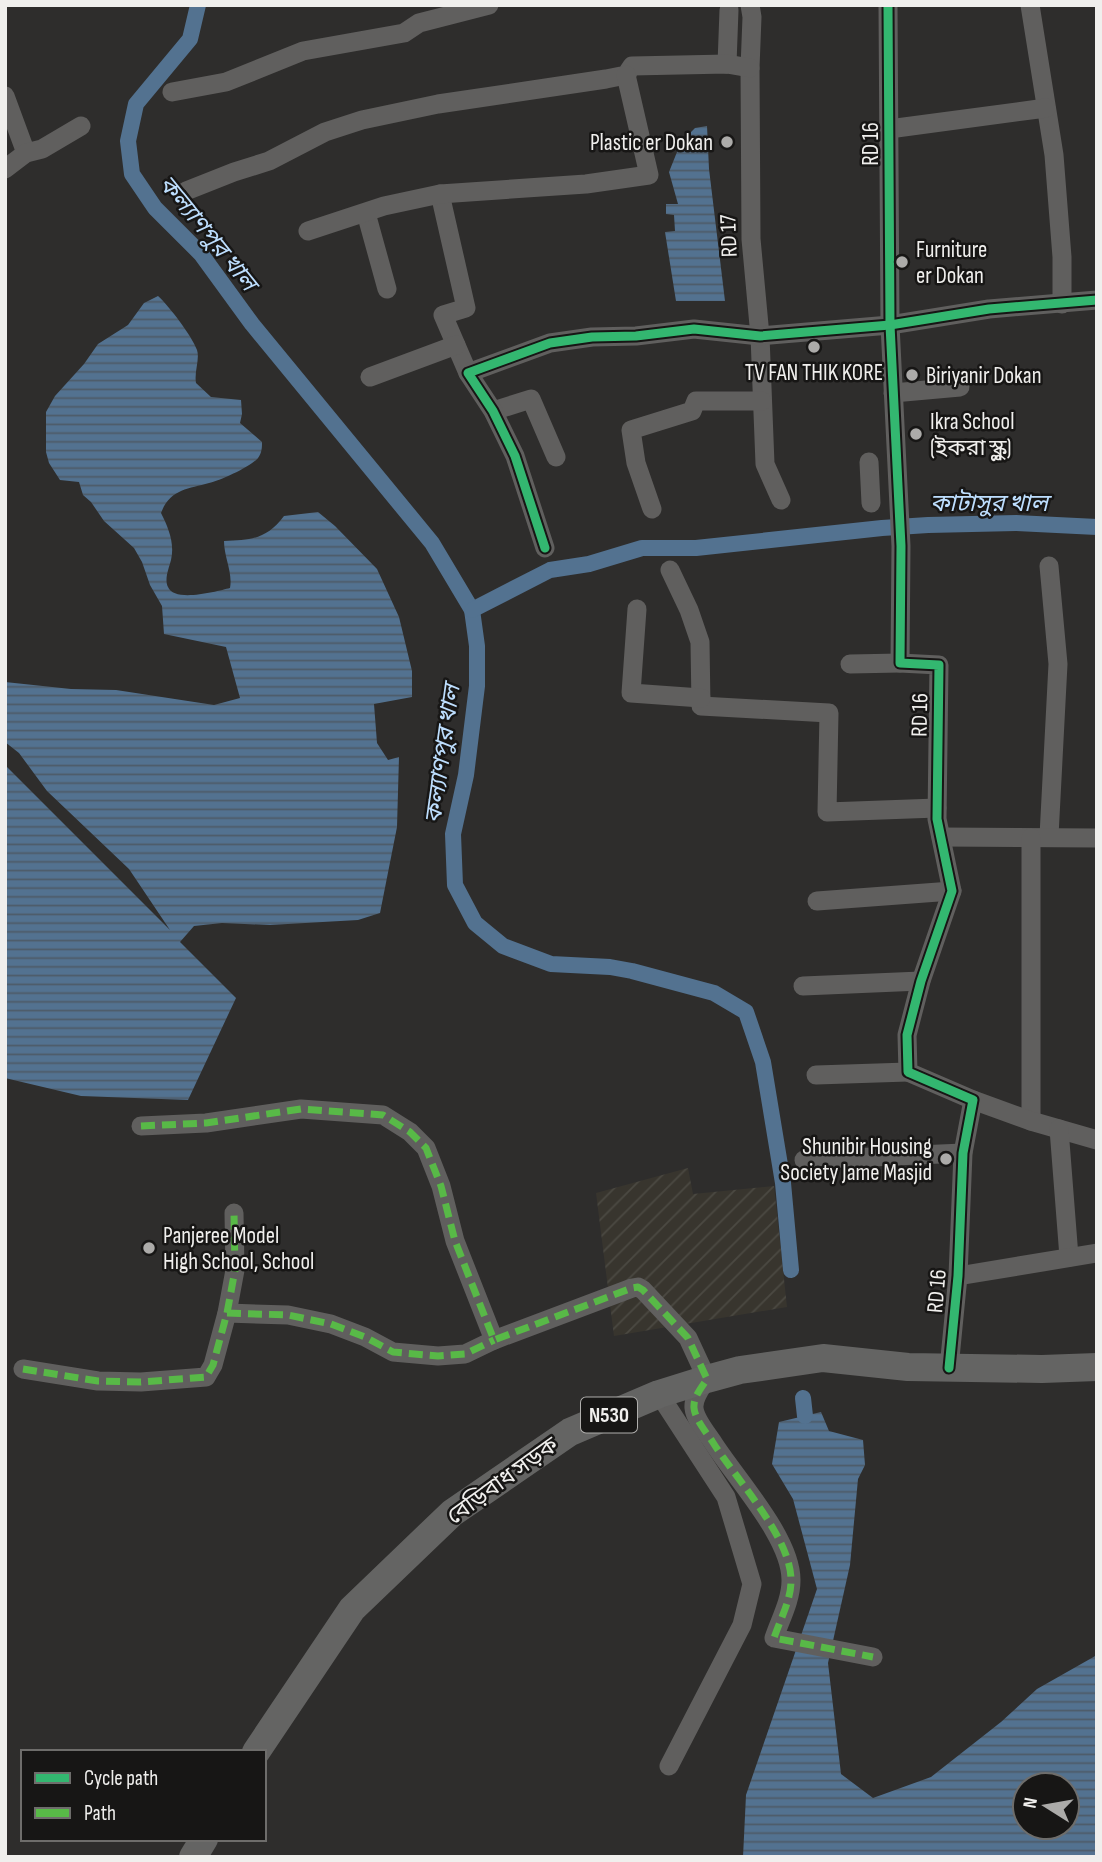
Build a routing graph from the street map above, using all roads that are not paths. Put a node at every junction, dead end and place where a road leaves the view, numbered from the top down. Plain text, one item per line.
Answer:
1 (489, 5) edge
2 (750, 5) edge
3 (888, 5) edge
4 (1030, 5) edge
5 (729, 10) dead end
6 (417, 14) edge
7 (727, 64) junction
8 (750, 68) junction
9 (626, 75) junction
10 (172, 92) dead end
11 (5, 96) edge
12 (1046, 108) junction
13 (81, 126) dead end
14 (889, 129) junction
15 (26, 153) junction
16 (5, 169) edge
17 (186, 191) dead end
18 (440, 194) junction
19 (366, 213) junction
20 (308, 231) dead end
21 (387, 289) dead end
22 (1097, 300) edge
23 (1062, 304) junction
24 (890, 325) junction
25 (760, 336) junction
26 (456, 345) junction
27 (468, 373) junction
28 (370, 377) dead end
29 (960, 387) dead end
30 (893, 393) junction
31 (762, 401) junction
32 (493, 411) junction
33 (556, 457) dead end
34 (869, 462) dead end
35 (781, 500) dead end
36 (871, 503) dead end
37 (652, 509) dead end
38 (545, 548) dead end
39 (1049, 566) dead end
40 (670, 570) dead end
41 (638, 609) dead end
42 (900, 663) junction
43 (850, 664) dead end
44 (701, 698) junction
45 (937, 808) junction
46 (941, 837) junction
47 (1040, 837) junction
48 (1097, 838) edge
49 (952, 891) junction
50 (817, 901) dead end
51 (921, 981) junction
52 (803, 986) dead end
53 (908, 1072) junction
54 (816, 1075) dead end
55 (972, 1100) junction
56 (1031, 1121) junction
57 (141, 1126) dead end
58 (1059, 1129) junction
59 (1097, 1140) edge
60 (963, 1153) junction
61 (804, 1160) dead end
62 (234, 1213) dead end
63 (1097, 1253) edge
64 (1069, 1257) junction
65 (958, 1276) junction
66 (227, 1313) junction
67 (494, 1340) junction
68 (1097, 1367) edge
69 (949, 1368) junction
70 (23, 1369) dead end
71 (707, 1379) junction
72 (659, 1394) junction
73 (873, 1657) dead end
74 (257, 1750) edge
75 (669, 1766) dead end
76 (203, 1841) edge
77 (194, 1857) edge

1 - 6 street
2 - 8 street, RD 17
3 - 14 street, RD 16
4 - 12 street
5 - 7 street
6 - 10 street
7 - 8 street
7 - 9 street
8 - 25 street, RD 17
9 - 17 street
9 - 18 street
11 - 15 street
12 - 14 street
12 - 23 street
13 - 15 street
14 - 24 street, RD 16
15 - 16 street
18 - 19 street
18 - 26 street
19 - 20 street
19 - 21 street
22 - 23 street
23 - 24 street
24 - 25 street
24 - 30 street, RD 16
25 - 27 street
25 - 31 street, RD 17
26 - 27 street
26 - 28 street
27 - 32 street
29 - 30 street
30 - 42 street, RD 16
31 - 35 street, RD 17
31 - 37 street
32 - 33 street
32 - 38 street
34 - 36 street
39 - 47 street
40 - 44 street
41 - 44 street
42 - 43 street
42 - 45 street, RD 16
44 - 45 street
45 - 46 street, RD 16
46 - 47 street
46 - 49 street, RD 16
47 - 48 street
47 - 56 street
49 - 50 street
49 - 51 street
51 - 52 street
51 - 53 street
53 - 54 street
53 - 55 street
55 - 56 street
55 - 60 street, RD 16
56 - 58 street
57 - 67 street
58 - 59 street
58 - 64 street
60 - 61 street
60 - 65 street, RD 16
62 - 66 street
63 - 64 street
64 - 65 street
65 - 69 street, RD 16
66 - 67 street
66 - 70 street
67 - 71 street
68 - 69 highway, বেড়িবাধ সড়ক / N530
69 - 71 highway, বেড়িবাধ সড়ক / N530
71 - 72 highway, বেড়িবাধ সড়ক / N530
71 - 73 street
72 - 74 highway, বেড়িবাধ সড়ক / N530
72 - 75 street
76 - 77 highway

